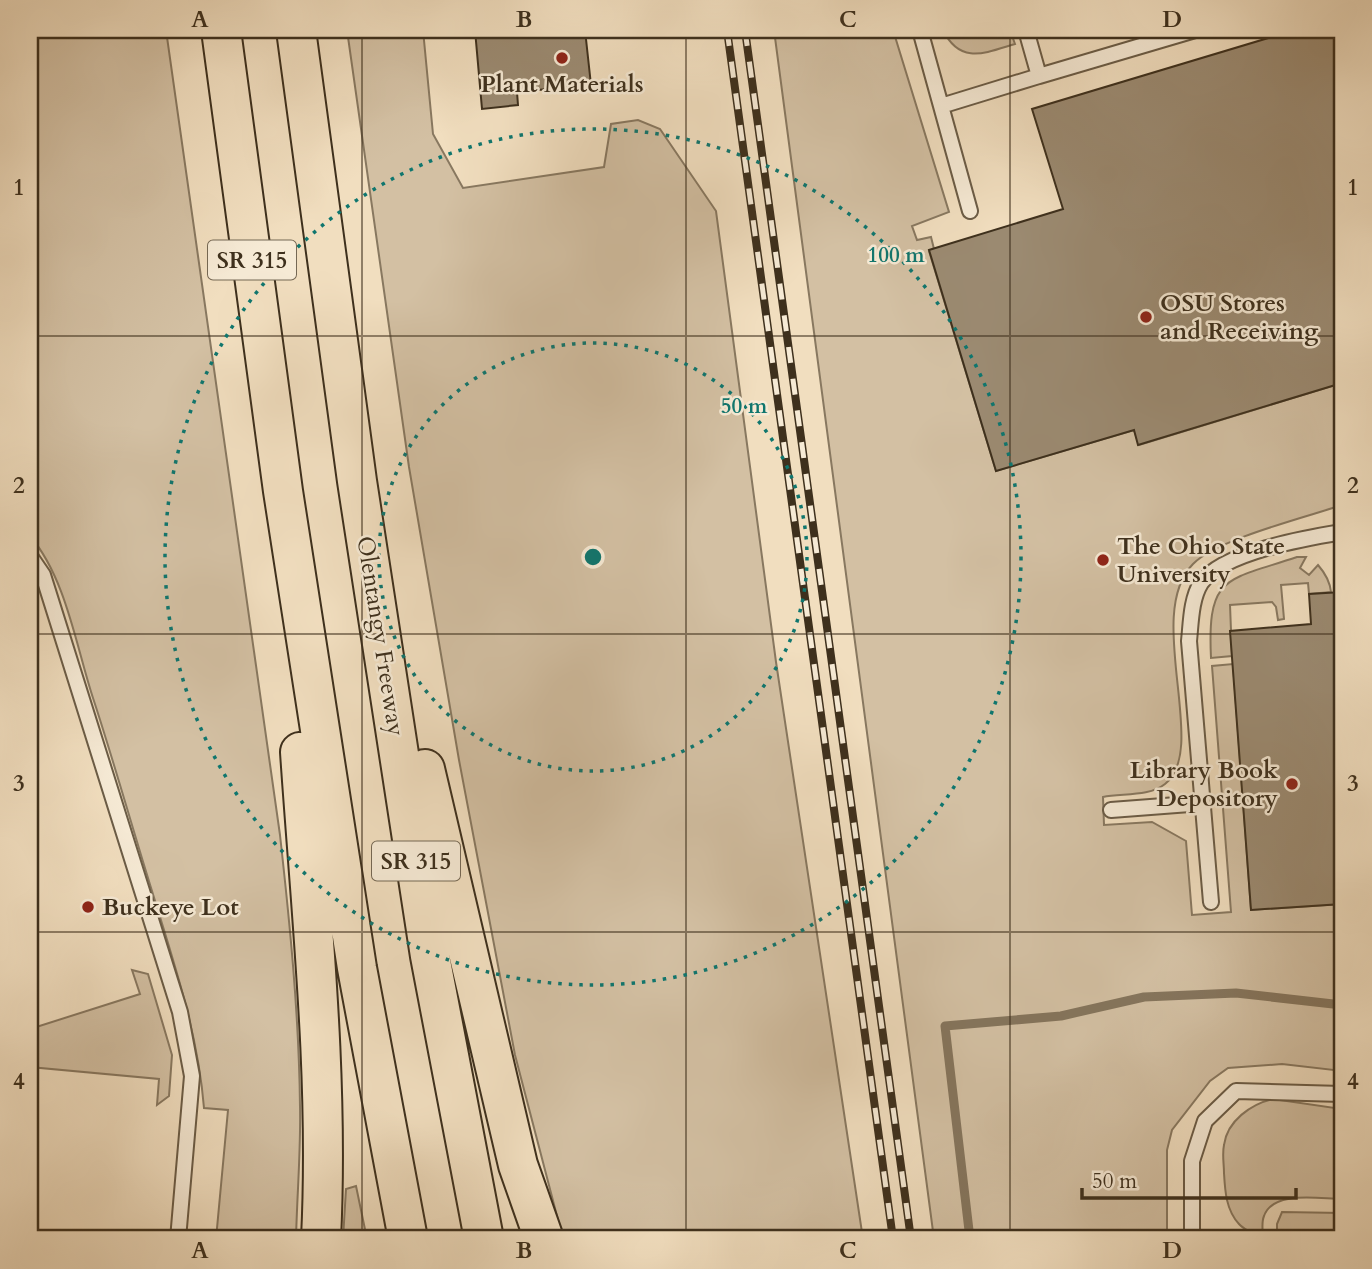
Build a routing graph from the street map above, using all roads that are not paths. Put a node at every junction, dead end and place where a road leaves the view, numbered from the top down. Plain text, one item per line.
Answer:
1 (221, 30) edge
2 (296, 30) edge
3 (920, 30) edge
4 (1026, 30) edge
5 (1195, 30) edge
6 (1039, 76) junction
7 (941, 106) junction
8 (970, 211) dead end
9 (357, 481) junction
10 (283, 491) junction
11 (1342, 532) edge
12 (30, 556) edge
13 (1203, 803) junction
14 (1111, 810) dead end
15 (1211, 902) dead end
16 (1342, 1094) edge
17 (178, 1239) edge
18 (321, 1239) edge
19 (408, 1239) edge
20 (484, 1239) edge
21 (544, 1239) edge
22 (1192, 1239) edge

1 - 10 highway, SR 315
2 - 9 highway, Olentangy Freeway / SR 315
3 - 7 lane
4 - 6 lane
5 - 6 lane
6 - 7 lane
7 - 8 lane
9 - 20 highway, Olentangy Freeway / SR 315
9 - 21 highway
10 - 18 highway
10 - 19 highway, SR 315
11 - 13 lane
12 - 17 lane
13 - 14 lane
13 - 15 lane
16 - 22 lane

